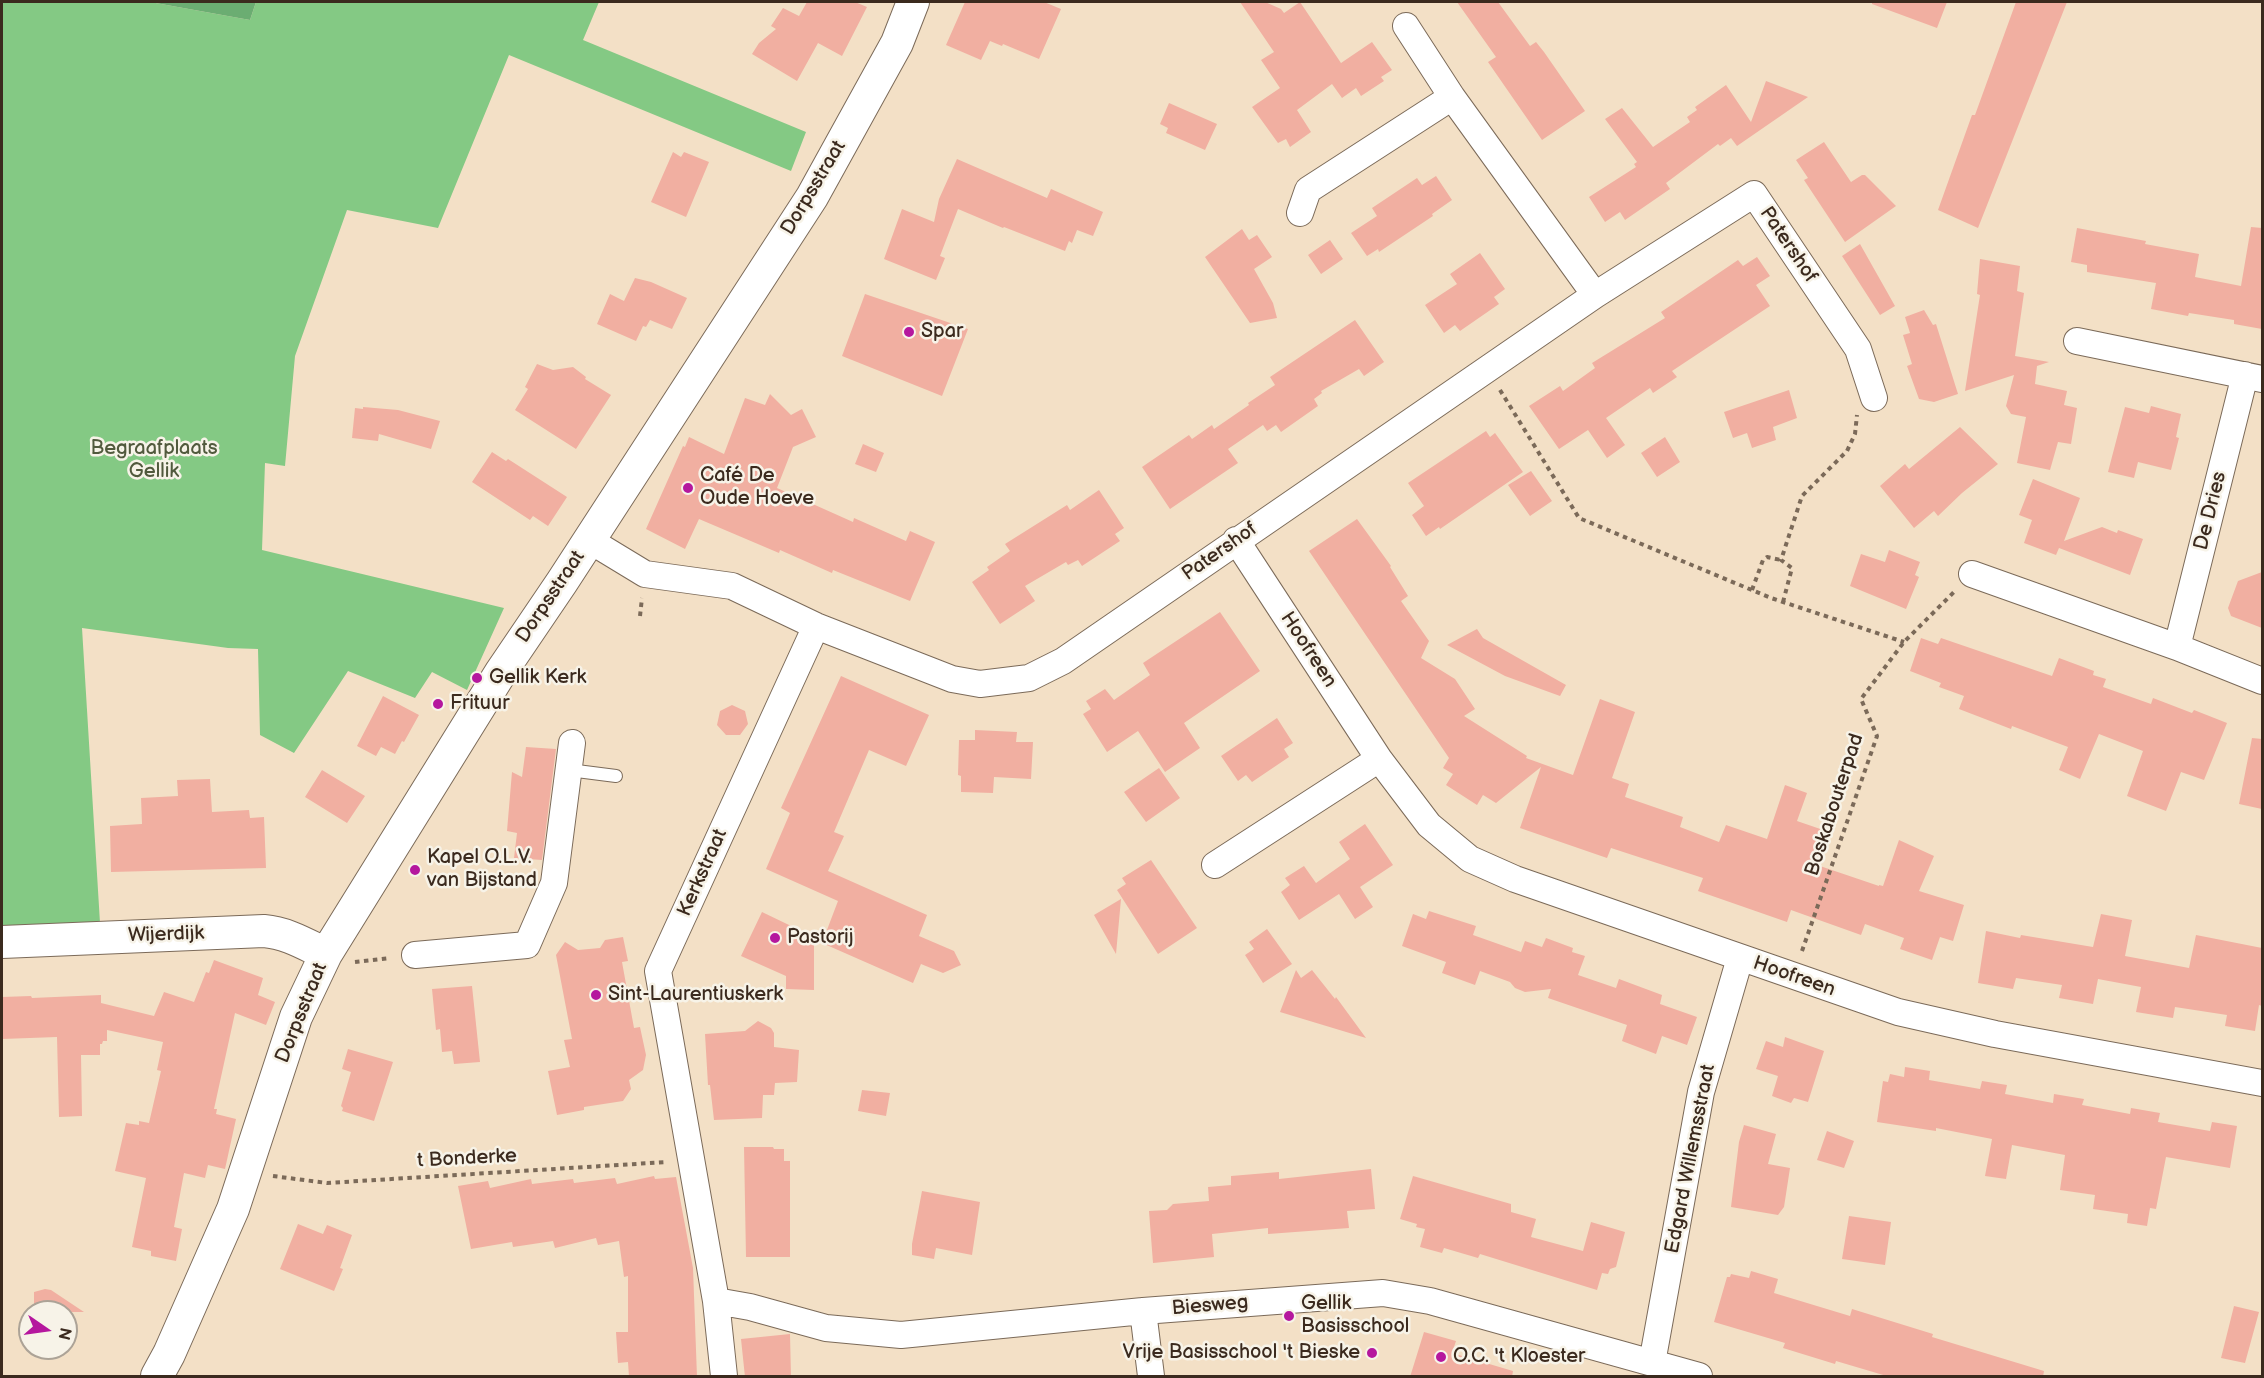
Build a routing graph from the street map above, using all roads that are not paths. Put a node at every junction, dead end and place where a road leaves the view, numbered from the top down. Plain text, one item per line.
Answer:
1 (913, 2) edge
2 (1406, 26) dead end
3 (1452, 97) junction
4 (1300, 213) dead end
5 (1594, 296) junction
6 (2077, 341) dead end
7 (2254, 377) edge
8 (1874, 398) road end
9 (589, 540) junction
10 (1236, 540) junction
11 (1972, 574) road end
12 (816, 626) junction
13 (2177, 646) junction
14 (2262, 681) edge
15 (572, 742) dead end
16 (1379, 759) junction
17 (568, 770) junction
18 (616, 776) dead end
19 (1215, 865) dead end
20 (2, 942) edge
21 (415, 955) road end
22 (338, 958) junction
23 (1740, 958) junction
24 (2262, 1083) edge
25 (716, 1301) junction
26 (1143, 1311) junction
27 (1652, 1363) junction
28 (157, 1377) edge
29 (724, 1377) edge
30 (1151, 1377) edge
31 (1699, 1377) edge

1 - 9 street, Dorpsstraat
2 - 3 street
3 - 4 street
3 - 5 street
5 - 8 street, Patershof
5 - 10 street, Patershof
6 - 7 street, De Dries
7 - 13 street, De Dries
9 - 12 street
9 - 22 street, Dorpsstraat
10 - 12 street, Patershof
10 - 16 street, Hoofreen
11 - 13 street
12 - 25 street, Kerkstraat
13 - 14 street
15 - 17 street
16 - 19 street
16 - 23 street, Hoofreen
17 - 18 lane
17 - 21 street
20 - 22 street, Wijerdijk
22 - 28 street, Dorpsstraat
23 - 24 street, Hoofreen
23 - 27 street, Edgard Willemsstraat
25 - 26 street, Biesweg
25 - 29 street, Kerkstraat
26 - 27 street, Biesweg
26 - 30 street
27 - 31 street, Biesweg

